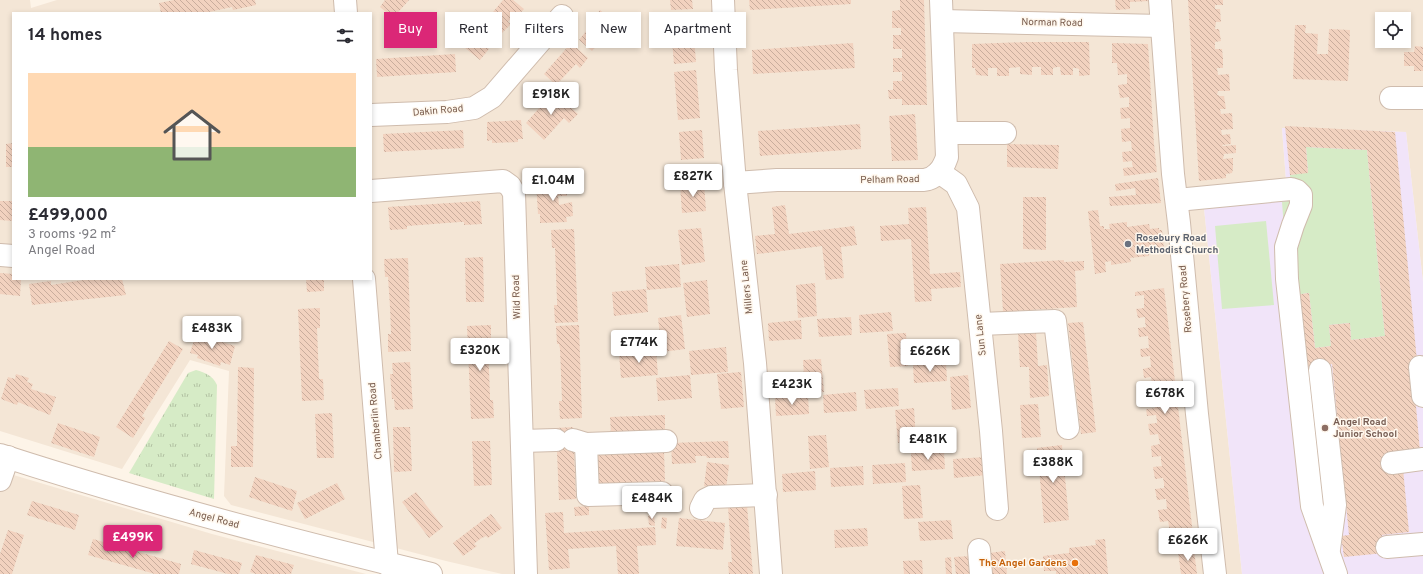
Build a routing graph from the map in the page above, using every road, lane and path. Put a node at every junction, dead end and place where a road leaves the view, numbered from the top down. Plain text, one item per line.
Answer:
1 (345, 0) edge
2 (723, 0) edge
3 (1160, 0) edge
4 (942, 10) edge
5 (346, 12) edge
6 (1162, 26) junction
7 (535, 48) edge
8 (1391, 98) dead end
9 (1423, 98) edge
10 (372, 115) edge
11 (947, 133) junction
12 (1005, 133) dead end
13 (939, 172) junction
14 (735, 183) junction
15 (372, 191) edge
16 (1177, 200) junction
17 (0, 255) edge
18 (12, 256) edge
19 (364, 280) edge
20 (980, 324) junction
21 (1420, 367) dead end
22 (1320, 370) dead end
23 (1423, 396) edge
24 (1068, 428) dead end
25 (522, 441) junction
26 (572, 441) junction
27 (666, 441) dead end
28 (4, 456) edge
29 (1423, 459) edge
30 (1392, 462) dead end
31 (0, 480) edge
32 (662, 493) dead end
33 (766, 495) junction
34 (701, 508) dead end
35 (997, 509) dead end
36 (1423, 544) edge
37 (1387, 547) dead end
38 (979, 550) dead end
39 (1329, 553) junction
40 (387, 564) junction
41 (431, 574) edge
42 (526, 574) edge
43 (771, 574) edge
44 (981, 574) edge
45 (1215, 574) edge
46 (1336, 574) edge

1 - 5 street
2 - 14 street, Millers Lane
3 - 6 street, Rosebery Road
4 - 6 street, Norman Road
4 - 11 street
6 - 16 street, Rosebery Road
7 - 10 street, Dakin Road
8 - 9 street
11 - 12 street
11 - 13 street
13 - 14 street, Pelham Road
13 - 20 street, Sun Lane
14 - 33 street, Millers Lane
15 - 25 street, Wild Road
16 - 39 street
16 - 45 street, Rosebery Road
17 - 18 street
19 - 40 street, Chamberlin Road
20 - 24 street
20 - 35 street, Sun Lane
21 - 23 street
22 - 39 street
25 - 26 street
25 - 42 street, Wild Road
26 - 27 street
26 - 32 street
28 - 31 street
28 - 40 street, Angel Road
29 - 30 street
33 - 34 street
33 - 43 street, Millers Lane
36 - 37 street
38 - 44 street
39 - 46 street
40 - 41 street, Angel Road

